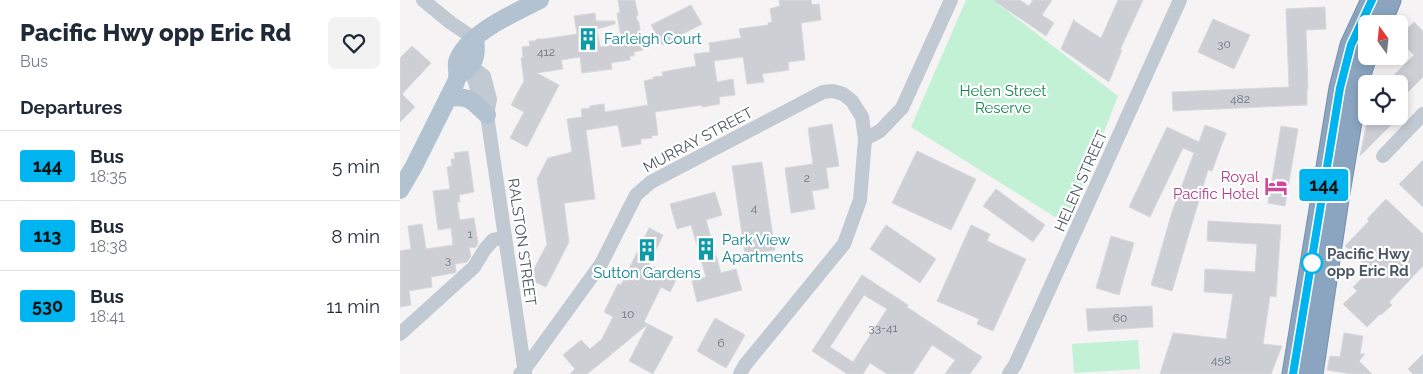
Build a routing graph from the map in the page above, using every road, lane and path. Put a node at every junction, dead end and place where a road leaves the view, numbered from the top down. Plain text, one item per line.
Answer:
1 (423, 0) edge
2 (540, 0) edge
3 (951, 0) edge
4 (1180, 0) edge
5 (1372, 0) edge
6 (1390, 0) edge
7 (1384, 15) edge
8 (475, 39) junction
9 (1363, 65) edge
10 (464, 71) junction
11 (448, 98) junction
12 (1423, 114) edge
13 (487, 115) junction
14 (865, 139) junction
15 (1383, 156) dead end
16 (400, 190) edge
17 (505, 237) junction
18 (400, 334) edge
19 (523, 373) edge
20 (1015, 373) edge
21 (740, 374) edge
22 (1293, 374) edge
23 (1312, 374) edge

1 - 8 street
2 - 8 main road
3 - 14 street
4 - 20 street, HELEN STREET
5 - 22 highway
6 - 7 highway
8 - 10 main road
9 - 23 highway
10 - 11 main road
10 - 13 street, RALSTON STREET
11 - 13 main road
11 - 16 main road
12 - 15 street
13 - 17 street, RALSTON STREET
14 - 19 street, MURRAY STREET
14 - 21 street, MURRAY STREET
17 - 18 street
17 - 19 street, RALSTON STREET

